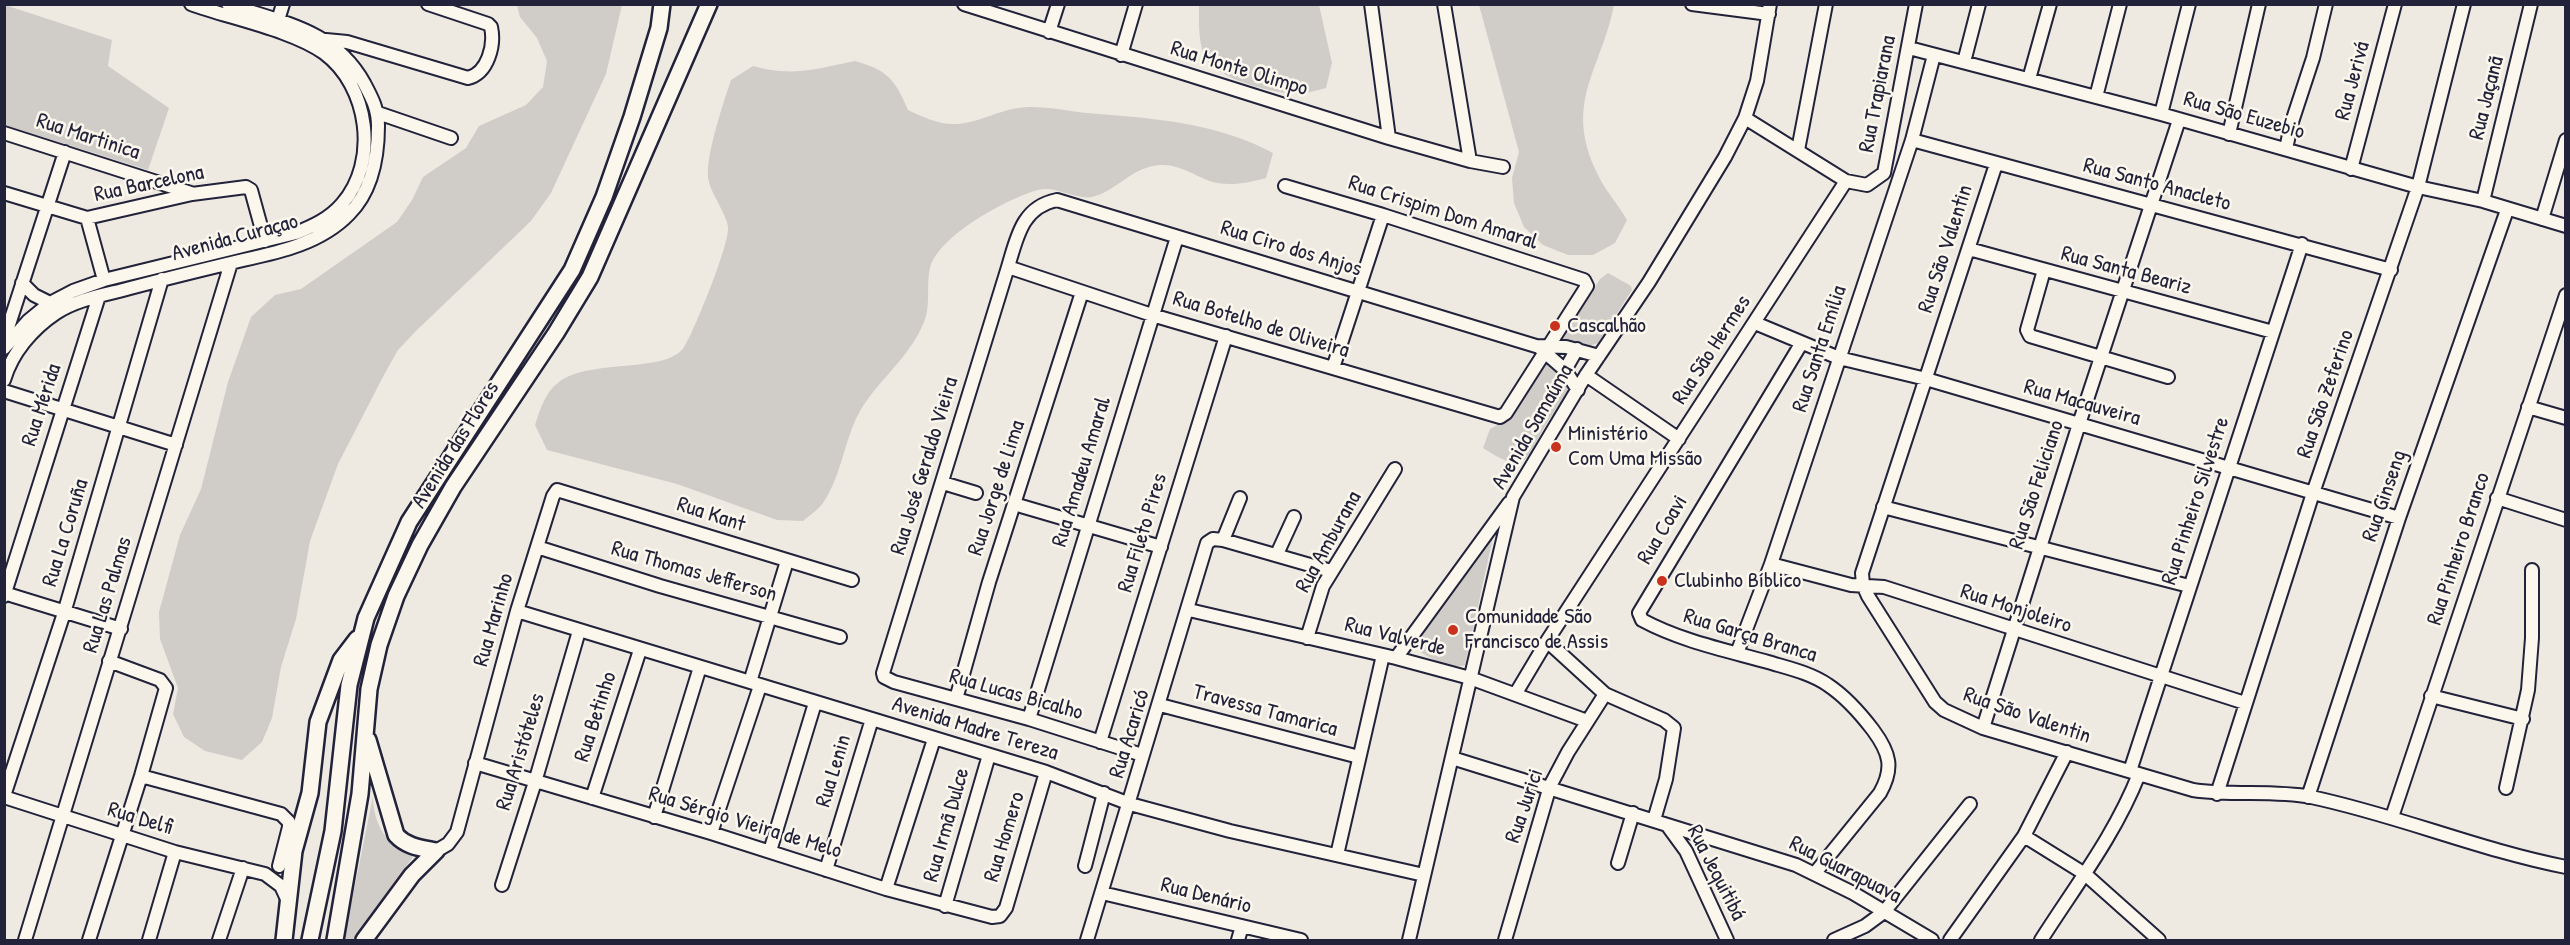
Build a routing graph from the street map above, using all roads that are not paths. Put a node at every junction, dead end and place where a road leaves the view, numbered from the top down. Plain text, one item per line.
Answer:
1 (191, 4) edge
2 (228, 4) edge
3 (283, 4) edge
4 (428, 4) edge
5 (662, 4) edge
6 (709, 4) edge
7 (964, 4) edge
8 (1058, 4) edge
9 (1136, 4) edge
10 (1371, 4) edge
11 (1444, 4) edge
12 (1692, 4) edge
13 (1826, 4) edge
14 (1916, 4) edge
15 (1979, 4) edge
16 (2049, 4) edge
17 (2120, 4) edge
18 (2189, 4) edge
19 (2259, 4) edge
20 (2326, 4) edge
21 (2395, 4) edge
22 (2464, 4) edge
23 (2531, 4) edge
24 (983, 7) edge
25 (1770, 9) edge
26 (278, 20) junction
27 (1049, 32) junction
28 (326, 40) junction
29 (1909, 48) junction
30 (1121, 55) junction
31 (1934, 55) junction
32 (1964, 62) junction
33 (2029, 79) junction
34 (2096, 98) junction
35 (378, 113) junction
36 (2161, 114) junction
37 (1745, 118) junction
38 (2179, 120) junction
39 (4, 133) edge
40 (2229, 134) junction
41 (451, 138) dead end
42 (1389, 138) junction
43 (1912, 140) junction
44 (2565, 140) edge
45 (2286, 149) junction
46 (1798, 150) junction
47 (65, 152) junction
48 (1470, 161) junction
49 (1996, 164) junction
50 (1503, 167) dead end
51 (2351, 169) junction
52 (1846, 181) junction
53 (1285, 186) dead end
54 (2418, 187) junction
55 (4, 193) edge
56 (192, 194) junction
57 (2483, 201) junction
58 (47, 205) junction
59 (2149, 205) junction
60 (2507, 210) junction
61 (1383, 215) junction
62 (87, 218) junction
63 (2542, 219) junction
64 (2565, 226) edge
65 (1177, 237) junction
66 (265, 242) junction
67 (2302, 244) junction
68 (1969, 249) junction
69 (231, 263) junction
70 (1008, 267) junction
71 (2044, 270) junction
72 (2391, 270) junction
73 (162, 279) junction
74 (104, 280) junction
75 (22, 283) junction
76 (2122, 291) junction
77 (1082, 292) junction
78 (1358, 292) junction
79 (2565, 295) edge
80 (99, 296) junction
81 (51, 303) junction
82 (1152, 315) junction
83 (2562, 320) edge
84 (1755, 323) junction
85 (2273, 332) junction
86 (1226, 336) junction
87 (4, 340) edge
88 (1802, 344) junction
89 (4, 348) edge
90 (1543, 348) junction
91 (1577, 349) junction
92 (1599, 356) junction
93 (2101, 357) junction
94 (1839, 358) junction
95 (1333, 368) junction
96 (1564, 370) junction
97 (1586, 375) junction
98 (2168, 377) dead end
99 (1926, 379) junction
100 (4, 381) edge
101 (1578, 390) junction
102 (4, 392) edge
103 (2528, 407) junction
104 (62, 410) junction
105 (2565, 418) edge
106 (2079, 424) junction
107 (120, 427) junction
108 (1679, 439) junction
109 (176, 445) junction
110 (2229, 468) junction
111 (1395, 470) dead end
112 (943, 483) junction
113 (557, 490) joint
114 (976, 493) dead end
115 (2313, 493) junction
116 (1513, 497) junction
117 (1240, 498) dead end
118 (2497, 498) junction
119 (1014, 504) junction
120 (1883, 507) junction
121 (1294, 517) dead end
122 (2399, 518) junction
123 (2565, 520) edge
124 (1088, 526) junction
125 (1217, 540) junction
126 (537, 547) junction
127 (1161, 547) junction
128 (2039, 548) junction
129 (1277, 554) junction
130 (787, 561) junction
131 (1771, 564) junction
132 (2532, 570) dead end
133 (1331, 571) junction
134 (852, 580) dead end
135 (1863, 585) junction
136 (2189, 586) junction
137 (5, 594) edge
138 (1189, 610) junction
139 (517, 611) junction
140 (64, 613) junction
141 (769, 616) junction
142 (1639, 618) joint
143 (121, 629) junction
144 (579, 631) junction
145 (2014, 631) junction
146 (360, 634) junction
147 (840, 637) dead end
148 (1307, 638) junction
149 (1547, 641) junction
150 (640, 650) junction
151 (1737, 653) junction
152 (1383, 655) junction
153 (1396, 658) junction
154 (109, 661) junction
155 (700, 668) junction
156 (884, 677) joint
157 (2160, 677) junction
158 (1470, 678) junction
159 (755, 684) junction
160 (1516, 693) junction
161 (1605, 694) junction
162 (2431, 696) junction
163 (956, 699) junction
164 (815, 703) junction
165 (2245, 703) junction
166 (1160, 705) junction
167 (872, 719) junction
168 (1029, 719) junction
169 (2523, 719) junction
170 (1587, 721) junction
171 (364, 727) junction
172 (1983, 728) junction
173 (934, 739) junction
174 (1100, 742) junction
175 (2067, 752) junction
176 (1136, 753) dead end
177 (988, 755) junction
178 (1359, 757) junction
179 (1452, 758) junction
180 (475, 763) junction
181 (1046, 772) junction
182 (2134, 772) junction
183 (141, 776) junction
184 (535, 782) junction
185 (1550, 786) junction
186 (2506, 788) dead end
187 (1104, 793) junction
188 (2217, 794) junction
189 (4, 797) edge
190 (2308, 797) junction
191 (592, 798) junction
192 (1130, 804) junction
193 (1970, 804) dead end
194 (1633, 813) junction
195 (62, 816) junction
196 (654, 817) junction
197 (2392, 817) junction
198 (1654, 820) junction
199 (1667, 825) junction
200 (711, 833) junction
201 (122, 835) junction
202 (2024, 836) junction
203 (294, 851) junction
204 (436, 851) junction
205 (770, 851) junction
206 (175, 852) junction
207 (1337, 855) junction
208 (1618, 863) dead end
209 (279, 866) junction
210 (1085, 866) dead end
211 (2565, 867) edge
212 (243, 868) junction
213 (826, 870) junction
214 (1815, 873) junction
215 (265, 874) junction
216 (2085, 874) junction
217 (1424, 875) junction
218 (502, 885) dead end
219 (886, 889) junction
220 (1102, 892) junction
221 (288, 899) junction
222 (945, 906) junction
223 (1884, 912) junction
224 (1003, 914) joint
225 (1242, 926) junction
226 (25, 940) edge
227 (89, 940) edge
228 (149, 940) edge
229 (219, 940) edge
230 (284, 940) edge
231 (310, 940) edge
232 (335, 940) edge
233 (364, 940) edge
234 (1087, 940) edge
235 (1238, 940) edge
236 (1301, 940) edge
237 (1409, 940) edge
238 (1505, 940) edge
239 (1727, 940) edge
240 (1834, 940) edge
241 (1932, 940) edge
242 (1950, 940) edge
243 (2041, 940) edge
244 (2159, 940) edge

1 - 66 street, Avenida Curaçao
2 - 26 street, Avenida Curaçao
3 - 26 street
4 - 28 street
5 - 146 main road, Avenida das Flores
6 - 171 main road, Avenida das Flores
7 - 24 street, Rua Monte Olimpo
8 - 27 street
9 - 30 street
10 - 42 street
11 - 48 street
12 - 25 street
13 - 46 street
14 - 29 street, Rua Trapiarana
15 - 32 street
16 - 33 street
17 - 34 street
18 - 36 street
19 - 40 street
20 - 45 street
21 - 51 street, Rua Jerivá
22 - 54 street, Rua São Zeferino
23 - 57 street, Rua Jaçanã
24 - 27 street, Rua Monte Olimpo
25 - 37 street, Avenida Samaúma
26 - 28 street, Avenida Curaçao
27 - 30 street, Rua Monte Olimpo
28 - 35 street, Avenida Curaçao
29 - 31 street, Rua São Euzebio
29 - 52 street, Rua Trapiarana
30 - 42 street, Rua Monte Olimpo
31 - 32 street, Rua São Euzebio
31 - 43 street, Rua Santa Emília
32 - 33 street, Rua São Euzebio
33 - 34 street, Rua São Euzebio
34 - 36 street, Rua São Euzebio
35 - 41 street
35 - 69 street, Avenida Curaçao
36 - 38 street, Rua São Euzebio
37 - 46 street, Rua Trapiarana
37 - 92 street, Avenida Samaúma
38 - 40 street, Rua São Euzebio
38 - 59 street, Rua São Feliciano
39 - 47 street, Rua Martinica
40 - 45 street, Rua São Euzebio
42 - 48 street, Rua Monte Olimpo
43 - 49 street, Rua Santo Anacleto
43 - 94 street, Rua Santa Emília
44 - 63 street
45 - 51 street, Rua São Euzebio
46 - 52 street, Rua Trapiarana
47 - 56 street, Rua Martinica
47 - 58 street
48 - 50 street, Rua Monte Olimpo
49 - 59 street, Rua Santo Anacleto
49 - 68 street, Rua São Valentin
51 - 54 street, Rua São Euzebio
52 - 84 street, Rua São Hermes
53 - 61 street, Rua Crispim Dom Amaral
54 - 57 street, Rua São Euzebio
54 - 72 street, Rua São Zeferino
55 - 58 street, Rua Barcelona
56 - 62 street, Rua Barcelona
56 - 66 street, Rua Barcelona
57 - 60 street, Rua São Euzebio
58 - 62 street, Rua Barcelona
58 - 75 street
59 - 67 street, Rua Santo Anacleto
59 - 76 street, Rua São Feliciano
60 - 63 street, Rua São Euzebio
60 - 122 street, Rua Ginseng
61 - 78 street
61 - 90 street, Rua Crispim Dom Amaral
62 - 74 street
63 - 64 street, Rua São Euzebio
65 - 70 street, Rua Ciro dos Anjos
65 - 78 street, Rua Ciro dos Anjos
65 - 82 street, Rua Amadeu Amaral
66 - 74 street, Avenida Curaçao
67 - 72 street, Rua Santo Anacleto
67 - 85 street, Rua Pinheiro Silvestre
68 - 71 street, Rua Santa Beariz
68 - 99 street, Rua São Valentin
69 - 73 street, Avenida Curaçao
69 - 109 street, Rua Las Palmas
70 - 77 street, Rua Botelho de Oliveira
70 - 112 street, Rua José Geraldo Vieira
71 - 76 street, Rua Santa Beariz
71 - 93 street
72 - 115 street, Rua São Zeferino
73 - 80 street, Avenida Curaçao
73 - 107 street, Rua La Coruña
74 - 81 street, Avenida Curaçao
75 - 81 street
75 - 87 street
76 - 85 street, Rua Santa Beariz
76 - 93 street, Rua São Feliciano
77 - 82 street, Rua Botelho de Oliveira
77 - 119 street, Rua Jorge de Lima
78 - 90 street, Rua Ciro dos Anjos
78 - 95 street
79 - 83 street, Rua Pinheiro Branco
80 - 100 street, Avenida Curaçao
80 - 104 street, Rua Mérida
81 - 89 street, Avenida Curaçao
82 - 86 street, Rua Botelho de Oliveira
82 - 124 street, Rua Amadeu Amaral
83 - 103 street, Rua Pinheiro Branco
84 - 88 street, Rua Macauveira
84 - 108 street, Rua São Hermes
85 - 110 street, Rua Pinheiro Silvestre
86 - 95 street, Rua Botelho de Oliveira
86 - 127 street, Rua Fileto Pires
88 - 94 street, Rua Macauveira
88 - 142 street, Rua Coavi
90 - 91 street, Rua Ciro dos Anjos
90 - 95 street, Rua Botelho de Oliveira
90 - 96 street
91 - 92 street, Rua Ciro dos Anjos
91 - 96 street
92 - 97 street, Avenida Samaúma
93 - 98 street
93 - 106 street, Rua São Feliciano
94 - 99 street, Rua Macauveira
94 - 131 street, Rua Santa Emília
96 - 101 street
97 - 101 street, Avenida Samaúma
97 - 108 street
99 - 106 street, Rua Macauveira
99 - 120 street, Rua São Valentin
101 - 116 street, Avenida Samaúma
102 - 104 street
103 - 105 street
103 - 118 street, Rua Pinheiro Branco
104 - 107 street
104 - 137 street, Rua Mérida
106 - 110 street, Rua Macauveira
106 - 128 street, Rua São Feliciano
107 - 109 street
107 - 140 street, Rua La Coruña
108 - 149 street, Rua São Hermes
109 - 143 street, Rua Las Palmas
110 - 115 street, Rua Macauveira
110 - 136 street, Rua Pinheiro Silvestre
111 - 133 street, Rua Amburana
112 - 114 street
112 - 156 street, Rua José Geraldo Vieira
113 - 126 street, Rua Marinho
113 - 130 street, Rua Kant
115 - 122 street, Rua Macauveira
115 - 165 street, Rua São Zeferino
116 - 153 street
116 - 158 street, Avenida Samaúma
117 - 125 street, Rua Acaricó
118 - 123 street
118 - 162 street, Rua Pinheiro Branco
119 - 124 street
119 - 163 street, Rua Jorge de Lima
120 - 128 street
120 - 135 street, Rua São Valentin
121 - 129 street
122 - 190 street, Rua Ginseng
124 - 127 street
124 - 168 street, Rua Amadeu Amaral
125 - 129 street
125 - 138 street, Rua Acaricó
126 - 139 street, Rua Marinho
126 - 141 street, Rua Thomas Jefferson
127 - 174 street, Rua Fileto Pires
128 - 136 street
128 - 145 street, Rua São Feliciano
129 - 133 street
130 - 134 street, Rua Kant
130 - 141 street
131 - 135 street, Rua Monjoleiro
131 - 151 street, Rua Santa Emília
132 - 169 street
133 - 148 street, Rua Amburana
135 - 145 street, Rua Monjoleiro
135 - 172 street, Rua São Valentin
136 - 157 street, Rua Pinheiro Silvestre
137 - 140 street
138 - 148 street, Rua Valverde
138 - 166 street, Rua Acaricó
139 - 144 street, Avenida Madre Tereza
139 - 180 street, Rua Marinho
140 - 143 street
140 - 189 street, Rua La Coruña
141 - 147 street, Rua Thomas Jefferson
141 - 159 street
142 - 151 street, Rua Garça Branca
143 - 154 street, Rua Las Palmas
144 - 150 street, Avenida Madre Tereza
144 - 184 street, Rua Aristóteles
145 - 157 street, Rua Monjoleiro
145 - 172 street, Rua São Feliciano
146 - 203 main road
146 - 231 main road, Avenida das Flores
148 - 152 street, Rua Valverde
149 - 160 street, Rua São Hermes
149 - 161 street
150 - 155 street, Avenida Madre Tereza
150 - 191 street, Rua Betinho
151 - 214 street, Rua Garça Branca
152 - 153 street, Rua Valverde
152 - 178 street
153 - 158 street, Rua Valverde
154 - 183 street
154 - 195 street, Rua Las Palmas
155 - 159 street, Avenida Madre Tereza
155 - 196 street
156 - 163 street, Rua Lucas Bicalho
157 - 165 street, Rua Monjoleiro
157 - 182 street, Rua Pinheiro Silvestre
158 - 160 street, Rua Valverde
158 - 179 street, Avenida Samaúma
159 - 164 street, Avenida Madre Tereza
159 - 200 street
160 - 170 street, Rua Valverde
161 - 170 street, Rua Jurici
161 - 198 street
162 - 169 street
162 - 197 street, Rua Pinheiro Branco
163 - 168 street, Rua Lucas Bicalho
164 - 167 street, Avenida Madre Tereza
164 - 205 street
165 - 188 street, Rua São Zeferino
166 - 178 street, Travessa Tamarica
166 - 192 street, Rua Acaricó
167 - 173 street, Avenida Madre Tereza
167 - 213 street, Rua Lenin
168 - 174 street, Rua Lucas Bicalho
169 - 186 street
170 - 185 street, Rua Jurici
171 - 204 main road
171 - 232 main road, Avenida das Flores
172 - 175 street, Rua São Valentin
173 - 177 street, Avenida Madre Tereza
173 - 219 street
174 - 176 street, Rua Lucas Bicalho
175 - 182 street, Rua São Valentin
175 - 202 street
177 - 181 street, Avenida Madre Tereza
177 - 222 street, Rua Irmã Dulce
178 - 207 street
179 - 185 street, Rua Guarapuava
179 - 217 street, Avenida Samaúma
180 - 184 street, Rua Sérgio Vieira de Melo
180 - 204 street
181 - 187 street, Avenida Madre Tereza
181 - 224 street, Rua Homero
182 - 188 street, Rua São Valentin
182 - 216 street, Rua Pinheiro Silvestre
183 - 201 street
183 - 209 street
184 - 191 street, Rua Sérgio Vieira de Melo
184 - 218 street, Rua Aristóteles
185 - 194 street, Rua Guarapuava
185 - 238 street, Rua Jurici
187 - 192 street, Avenida Madre Tereza
187 - 210 street
188 - 190 street, Rua São Valentin
189 - 195 street, Rua Delfi
190 - 197 street, Rua São Valentin
191 - 196 street, Rua Sérgio Vieira de Melo
192 - 207 street, Avenida Madre Tereza
192 - 220 street, Rua Acaricó
193 - 223 street
194 - 198 street, Rua Guarapuava
194 - 208 street
195 - 201 street, Rua Delfi
195 - 226 street, Rua Las Palmas
196 - 200 street, Rua Sérgio Vieira de Melo
197 - 211 street, Rua São Valentin
198 - 199 street, Rua Guarapuava
199 - 214 street, Rua Guarapuava
199 - 239 street, Rua Jequitibá
200 - 205 street, Rua Sérgio Vieira de Melo
201 - 206 street, Rua Delfi
201 - 227 street
202 - 216 street
202 - 242 street
203 - 209 street
203 - 221 main road
204 - 233 main road
205 - 213 street, Rua Sérgio Vieira de Melo
206 - 212 street, Rua Delfi
206 - 228 street
207 - 217 street, Avenida Madre Tereza
209 - 215 street
212 - 215 street, Rua Delfi
212 - 229 street
213 - 219 street, Rua Sérgio Vieira de Melo
214 - 223 street, Rua Guarapuava
215 - 221 street, Rua Delfi
216 - 243 street, Rua Pinheiro Silvestre
216 - 244 street
217 - 237 street, Avenida Samaúma
219 - 222 street, Rua Sérgio Vieira de Melo
220 - 225 street, Rua Denário
220 - 234 street, Rua Acaricó
221 - 230 main road
222 - 224 street, Rua Sérgio Vieira de Melo
223 - 240 street
223 - 241 street, Rua Guarapuava
225 - 235 street
225 - 236 street, Rua Denário

